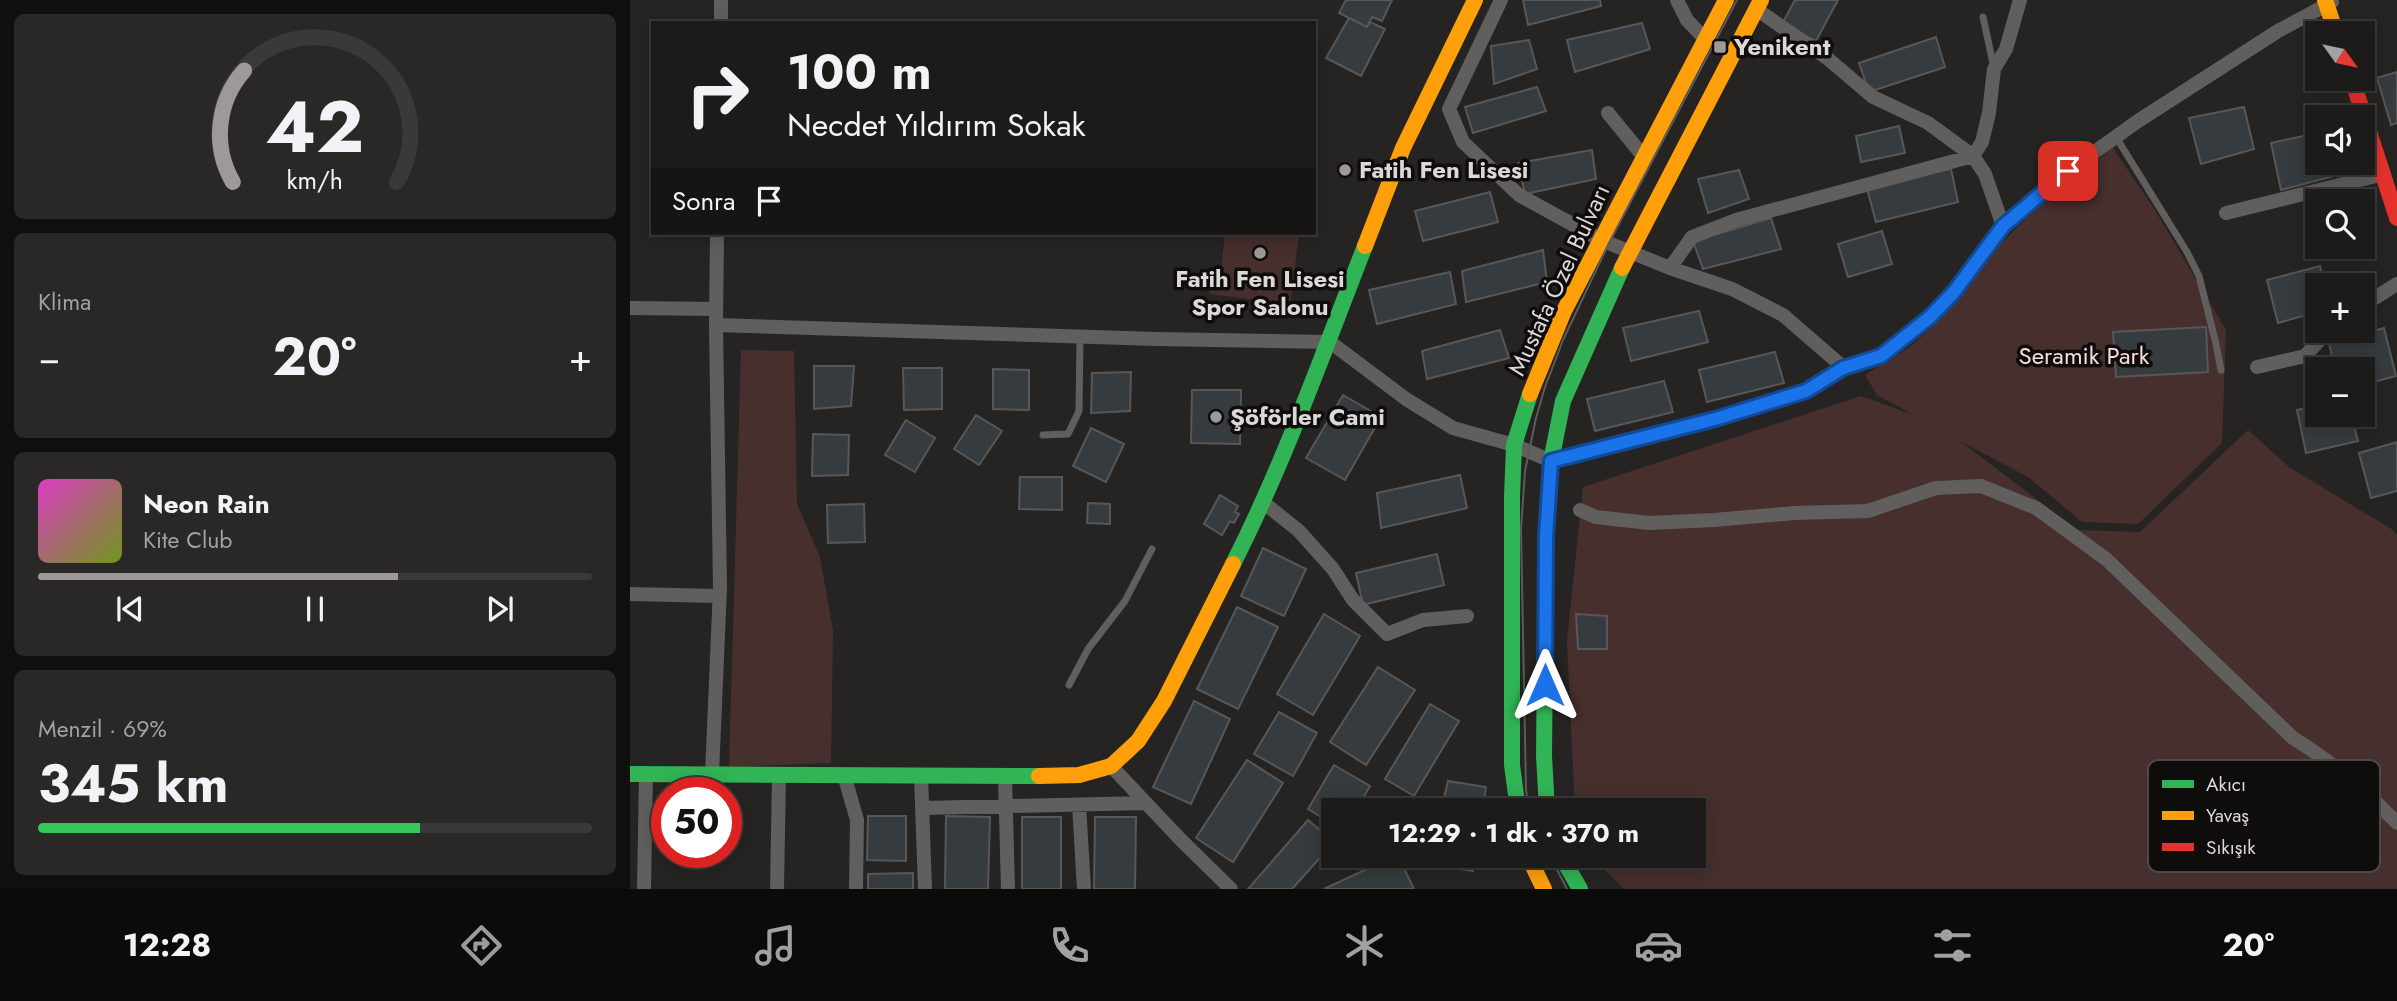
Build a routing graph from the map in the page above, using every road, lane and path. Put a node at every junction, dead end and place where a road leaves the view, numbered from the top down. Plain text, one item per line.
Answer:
1 (721, 0) edge
2 (1475, 0) edge
3 (1501, 0) edge
4 (1677, 0) edge
5 (1726, 0) edge
6 (2020, 0) edge
7 (2329, 2) edge
8 (1758, 5) edge
9 (1983, 17) dead end
10 (721, 21) edge
11 (2333, 21) edge
12 (1705, 39) junction
13 (1994, 69) junction
14 (2356, 91) edge
15 (1608, 113) dead end
16 (2115, 137) junction
17 (1973, 156) junction
18 (1644, 157) junction
19 (2384, 174) junction
20 (2225, 213) dead end
21 (2397, 218) edge
22 (2003, 226) junction
23 (718, 235) edge
24 (1601, 240) junction
25 (1630, 250) junction
26 (1670, 268) junction
27 (2397, 284) edge
28 (2375, 298) edge
29 (630, 308) edge
30 (716, 309) junction
31 (716, 325) junction
32 (1080, 337) junction
33 (1330, 342) junction
34 (2317, 343) edge
35 (2257, 367) dead end
36 (1843, 368) junction
37 (2221, 370) dead end
38 (1042, 435) dead end
39 (1514, 445) junction
40 (1551, 461) junction
41 (1264, 503) junction
42 (1580, 510) dead end
43 (1152, 549) dead end
44 (630, 594) edge
45 (719, 596) junction
46 (1467, 616) dead end
47 (1069, 685) dead end
48 (2327, 760) edge
49 (1111, 766) junction
50 (638, 774) edge
51 (712, 774) junction
52 (779, 775) junction
53 (844, 775) junction
54 (921, 776) junction
55 (1005, 777) junction
56 (1516, 798) edge
57 (1546, 798) edge
58 (1146, 803) junction
59 (1079, 805) junction
60 (2380, 805) edge
61 (922, 808) junction
62 (1006, 808) junction
63 (2397, 823) edge
64 (1534, 868) edge
65 (1568, 868) edge
66 (639, 883) edge
67 (777, 889) edge
68 (856, 889) edge
69 (925, 889) edge
70 (1008, 889) edge
71 (1084, 889) edge
72 (1231, 889) edge
73 (1544, 889) edge
74 (1580, 889) edge

1 - 10 street
2 - 33 main road
3 - 24 street
4 - 12 street
5 - 12 main road, Mustafa Özel Bulvarı
6 - 13 street
7 - 11 main road
7 - 16 street
8 - 17 street
8 - 25 main road
9 - 13 lane
12 - 18 main road, Mustafa Özel Bulvarı
13 - 17 street
14 - 19 main road
15 - 18 street
16 - 22 street
16 - 37 lane
17 - 22 street
17 - 26 street
18 - 24 main road, Mustafa Özel Bulvarı
19 - 20 street
19 - 21 main road
22 - 36 street
23 - 30 street
24 - 25 street
24 - 39 main road, Mustafa Özel Bulvarı
25 - 26 street
25 - 40 main road
26 - 36 street
27 - 28 street
29 - 30 street
30 - 31 street
31 - 32 street
31 - 45 street
32 - 33 street
32 - 38 lane
33 - 39 street
33 - 41 main road
34 - 35 street
36 - 40 street
39 - 40 street
39 - 56 main road, Mustafa Özel Bulvarı
40 - 57 main road
41 - 46 street
41 - 49 main road
42 - 48 street
43 - 47 lane
44 - 45 street
45 - 51 street
49 - 55 main road
49 - 58 street
50 - 51 main road
50 - 66 street
51 - 52 main road
52 - 53 main road
52 - 67 street
53 - 54 main road
53 - 68 street
54 - 55 main road
54 - 61 street
55 - 62 street
58 - 59 street
58 - 72 street
59 - 62 street
59 - 71 street
60 - 63 street
61 - 62 street
61 - 69 street
62 - 70 street
64 - 73 main road
65 - 74 main road

